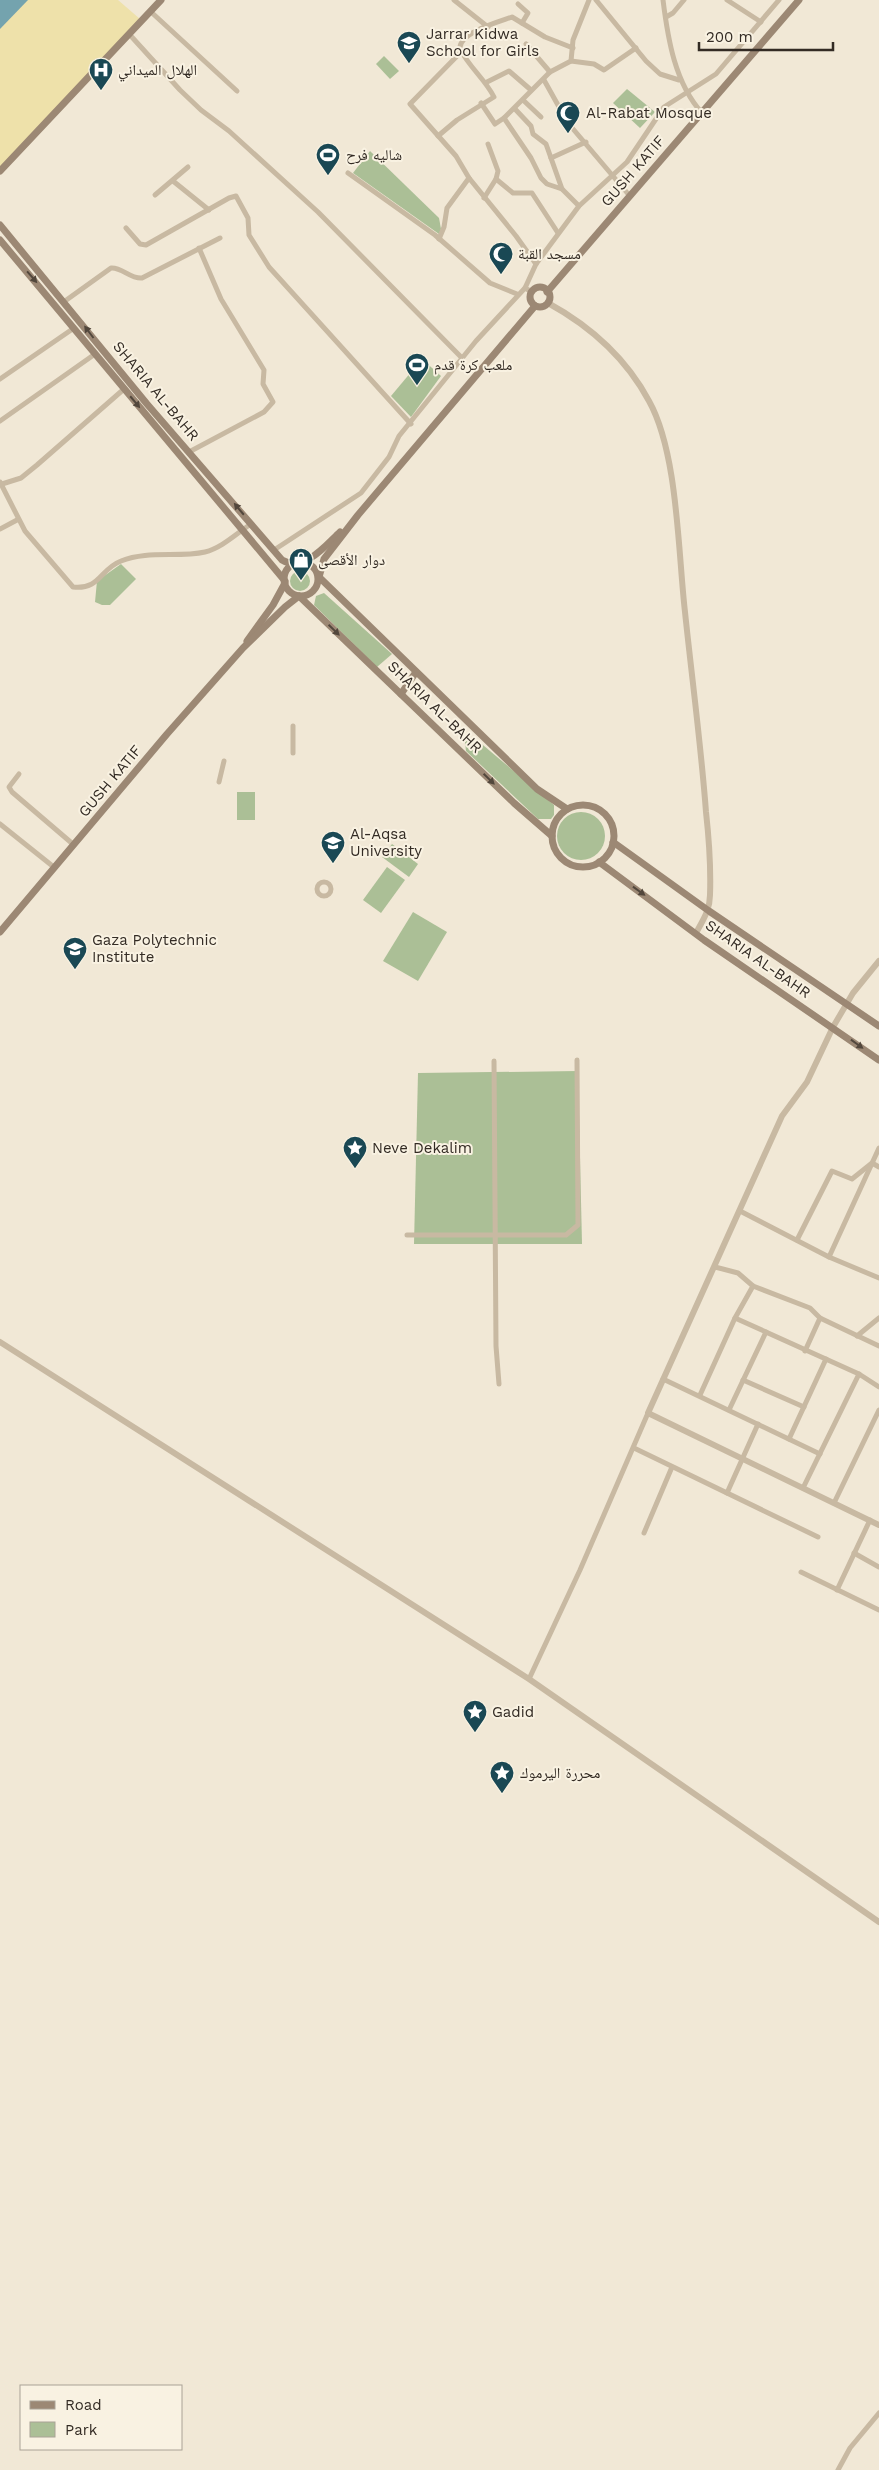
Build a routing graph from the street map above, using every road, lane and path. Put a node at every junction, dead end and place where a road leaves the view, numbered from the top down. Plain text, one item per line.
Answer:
1 (161, 0) edge
2 (454, 0) edge
3 (589, 0) edge
4 (596, 0) edge
5 (663, 0) edge
6 (684, 0) edge
7 (727, 0) edge
8 (779, 0) edge
9 (799, 0) edge
10 (518, 4) dead end
11 (150, 12) junction
12 (666, 17) junction
13 (761, 22) junction
14 (522, 23) junction
15 (488, 27) junction
16 (130, 35) junction
17 (526, 44) dead end
18 (573, 48) junction
19 (636, 48) junction
20 (461, 52) junction
21 (571, 60) junction
22 (550, 72) junction
23 (544, 80) junction
24 (679, 80) junction
25 (487, 82) junction
26 (531, 90) junction
27 (237, 91) dead end
28 (685, 92) junction
29 (523, 100) junction
30 (481, 103) junction
31 (515, 109) junction
32 (702, 113) junction
33 (541, 117) dead end
34 (504, 118) junction
35 (438, 136) junction
36 (586, 142) junction
37 (488, 144) dead end
38 (550, 158) junction
39 (188, 167) dead end
40 (0, 171) edge
41 (348, 173) dead end
42 (612, 176) junction
43 (469, 178) junction
44 (496, 179) junction
45 (173, 181) junction
46 (562, 190) junction
47 (155, 195) dead end
48 (629, 196) junction
49 (484, 198) junction
50 (579, 206) junction
51 (209, 210) junction
52 (0, 225) edge
53 (126, 228) dead end
54 (558, 233) junction
55 (220, 238) dead end
56 (439, 239) junction
57 (0, 240) edge
58 (199, 248) junction
59 (536, 264) junction
60 (529, 290) junction
61 (547, 292) junction
62 (517, 294) junction
63 (65, 301) junction
64 (548, 302) junction
65 (535, 306) junction
66 (74, 328) junction
67 (95, 354) junction
68 (462, 358) junction
69 (0, 379) edge
70 (124, 389) junction
71 (0, 421) edge
72 (411, 424) junction
73 (189, 452) junction
74 (1, 483) edge
75 (358, 515) junction
76 (17, 520) junction
77 (251, 524) junction
78 (0, 529) edge
79 (243, 530) junction
80 (274, 550) junction
81 (299, 563) junction
82 (319, 577) junction
83 (285, 582) junction
84 (299, 596) junction
85 (243, 648) junction
86 (416, 672) junction
87 (401, 694) junction
88 (294, 726) dead end
89 (294, 752) dead end
90 (224, 761) dead end
91 (19, 774) dead end
92 (219, 782) dead end
93 (567, 810) junction
94 (0, 824) edge
95 (552, 836) junction
96 (613, 842) junction
97 (74, 845) junction
98 (599, 862) junction
99 (55, 868) junction
100 (709, 911) junction
101 (0, 932) edge
102 (696, 933) junction
103 (879, 961) edge
104 (846, 1004) junction
105 (879, 1026) edge
106 (833, 1027) junction
107 (577, 1060) dead end
108 (879, 1060) edge
109 (494, 1061) dead end
110 (879, 1148) edge
111 (872, 1163) junction
112 (879, 1166) edge
113 (740, 1211) junction
114 (407, 1235) dead end
115 (495, 1235) junction
116 (797, 1240) junction
117 (830, 1256) junction
118 (715, 1267) junction
119 (879, 1278) edge
120 (754, 1286) junction
121 (735, 1318) junction
122 (820, 1318) junction
123 (879, 1318) edge
124 (766, 1332) junction
125 (857, 1336) junction
126 (0, 1342) edge
127 (879, 1346) edge
128 (805, 1351) junction
129 (826, 1359) junction
130 (859, 1374) junction
131 (663, 1379) junction
132 (743, 1380) junction
133 (500, 1384) dead end
134 (879, 1387) edge
135 (700, 1395) junction
136 (804, 1408) junction
137 (729, 1410) junction
138 (879, 1410) edge
139 (648, 1413) junction
140 (758, 1424) junction
141 (789, 1440) junction
142 (634, 1448) junction
143 (820, 1454) junction
144 (742, 1458) junction
145 (672, 1467) junction
146 (803, 1488) junction
147 (726, 1493) junction
148 (834, 1503) junction
149 (870, 1520) junction
150 (879, 1525) edge
151 (644, 1533) dead end
152 (818, 1537) dead end
153 (854, 1553) junction
154 (879, 1567) edge
155 (801, 1572) dead end
156 (837, 1590) junction
157 (879, 1610) edge
158 (529, 1679) junction
159 (879, 1922) edge
160 (879, 2412) edge
161 (838, 2470) edge

1 - 11 main road
2 - 15 street
3 - 18 street
4 - 19 street
5 - 12 street
6 - 12 street
7 - 13 street
8 - 13 street
9 - 32 main road, GUSH KATIF
10 - 14 street
11 - 16 main road
11 - 27 street
12 - 24 street
13 - 28 street
14 - 15 street
14 - 18 street
15 - 20 street
16 - 40 main road
16 - 68 street
17 - 22 street
18 - 21 street
19 - 21 street
19 - 24 street
20 - 25 street
20 - 35 street
21 - 22 street
22 - 23 street
23 - 26 street
23 - 36 street
24 - 28 street
25 - 26 street
25 - 30 street
26 - 29 street
28 - 32 street
28 - 42 street
29 - 31 street
29 - 33 street
30 - 34 street
30 - 35 street
31 - 34 street
31 - 38 street
32 - 48 main road, GUSH KATIF
34 - 46 street
35 - 43 street
36 - 38 street
36 - 42 street
37 - 44 street
38 - 46 street
39 - 45 street
41 - 56 street
42 - 48 street
42 - 50 street
43 - 49 street
43 - 56 street
44 - 49 street
44 - 54 street
45 - 47 street
45 - 51 street
46 - 50 street
48 - 61 main road, GUSH KATIF
49 - 59 street
50 - 54 street
51 - 53 street
51 - 72 street
52 - 63 main road, SHARIA AL-BAHR
54 - 59 street
55 - 58 street
56 - 62 street
57 -> 66 main road, SHARIA AL-BAHR
58 - 63 street
58 - 73 street
59 - 60 street
60 - 61 main road
60 - 62 street
60 - 65 main road
61 - 64 main road
62 - 68 street
73 -> 63 main road, SHARIA AL-BAHR
64 - 65 main road
64 - 100 street
65 - 75 main road
66 - 67 main road, SHARIA AL-BAHR
66 - 69 street
67 - 70 main road, SHARIA AL-BAHR
67 - 71 street
68 - 72 street
70 - 74 street
70 -> 79 main road, SHARIA AL-BAHR
72 - 80 street
77 -> 73 main road, SHARIA AL-BAHR
74 - 76 street
75 - 81 main road
75 - 82 main road
76 - 78 street
76 - 79 street
77 - 79 street
77 - 80 main road, SHARIA AL-BAHR
79 - 83 main road, SHARIA AL-BAHR
80 - 81 main road, SHARIA AL-BAHR
81 - 82 main road
81 - 83 main road
82 - 84 main road
82 - 86 main road, SHARIA AL-BAHR
83 - 84 main road
83 - 85 main road, GUSH KATIF
84 - 85 main road, GUSH KATIF
84 -> 87 main road, SHARIA AL-BAHR
85 - 97 main road, GUSH KATIF
86 - 87 main road
86 - 93 main road, SHARIA AL-BAHR
87 -> 95 main road, SHARIA AL-BAHR
88 - 89 street
90 - 92 street
91 - 97 street
93 - 95 main road
93 - 96 main road
94 - 99 street
95 - 98 main road
96 - 98 main road
96 - 100 main road, SHARIA AL-BAHR
97 - 99 main road, GUSH KATIF
98 -> 102 main road, SHARIA AL-BAHR
99 - 101 main road, GUSH KATIF
100 - 102 street
100 - 104 main road, SHARIA AL-BAHR
102 - 106 main road, SHARIA AL-BAHR
103 - 104 street
104 - 105 main road, SHARIA AL-BAHR
104 - 106 street
106 -> 108 main road, SHARIA AL-BAHR
106 - 113 street
107 - 115 street
109 - 115 street
110 - 111 street
111 - 112 street
111 - 116 street
111 - 117 street
113 - 116 street
113 - 118 street
114 - 115 street
115 - 133 street
116 - 117 street
117 - 119 street
118 - 120 street
118 - 131 street
120 - 121 street
120 - 122 street
121 - 124 street
121 - 135 street
122 - 125 street
122 - 128 street
123 - 125 street
124 - 128 street
124 - 132 street
125 - 127 street
126 - 158 street
128 - 129 street
129 - 130 street
129 - 136 street
130 - 134 street
130 - 143 street
131 - 135 street
131 - 139 street
132 - 136 street
132 - 137 street
135 - 137 street
136 - 141 street
137 - 140 street
138 - 148 street
139 - 142 street
139 - 144 street
140 - 141 street
140 - 144 street
141 - 143 street
142 - 145 street
142 - 158 street
143 - 146 street
144 - 146 street
144 - 147 street
145 - 147 street
145 - 151 street
146 - 148 street
147 - 152 street
148 - 149 street
149 - 150 street
149 - 153 street
153 - 154 street
153 - 156 street
155 - 156 street
156 - 157 street
158 - 159 street
160 - 161 street

